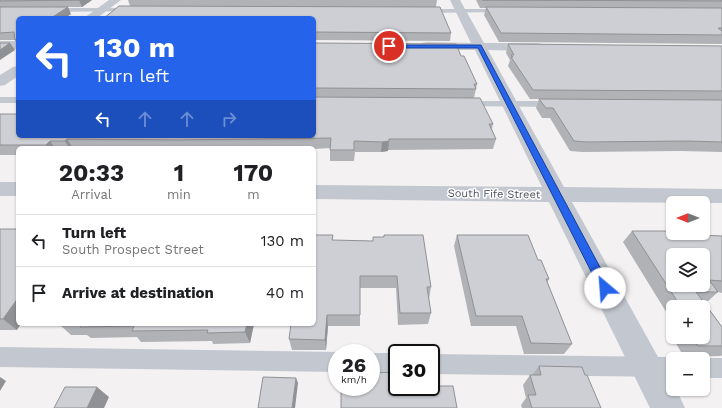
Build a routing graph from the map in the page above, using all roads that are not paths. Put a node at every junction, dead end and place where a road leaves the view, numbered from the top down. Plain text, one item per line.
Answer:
1 (116, 0) edge
2 (458, 6) edge
3 (39, 10) edge
4 (102, 10) junction
5 (141, 10) edge
6 (413, 11) edge
7 (508, 11) edge
8 (93, 16) edge
9 (0, 45) edge
10 (16, 45) edge
11 (416, 46) edge
12 (479, 46) junction
13 (550, 47) edge
14 (16, 71) edge
15 (0, 82) edge
16 (0, 100) edge
17 (16, 100) edge
18 (455, 104) edge
19 (510, 104) junction
20 (565, 104) edge
21 (0, 189) edge
22 (16, 189) edge
23 (316, 192) edge
24 (557, 195) junction
25 (722, 196) edge
26 (0, 357) edge
27 (328, 362) edge
28 (440, 364) edge
29 (647, 367) junction
30 (666, 367) edge
31 (710, 368) edge
32 (722, 368) edge
33 (668, 408) edge

1 - 4 street
2 - 6 lane
2 - 7 lane
2 - 12 street
3 - 4 lane
4 - 5 lane
4 - 8 street
9 - 10 street
11 - 12 street
12 - 13 street
12 - 19 street
14 - 15 street
16 - 17 lane
18 - 19 lane
19 - 20 lane
19 - 24 street
21 - 22 street
23 - 24 street, South Fife Street
24 - 25 street, South Fife Street
24 - 29 street
26 - 27 lane
28 - 29 lane
29 - 30 lane
29 - 33 street
31 - 32 lane

